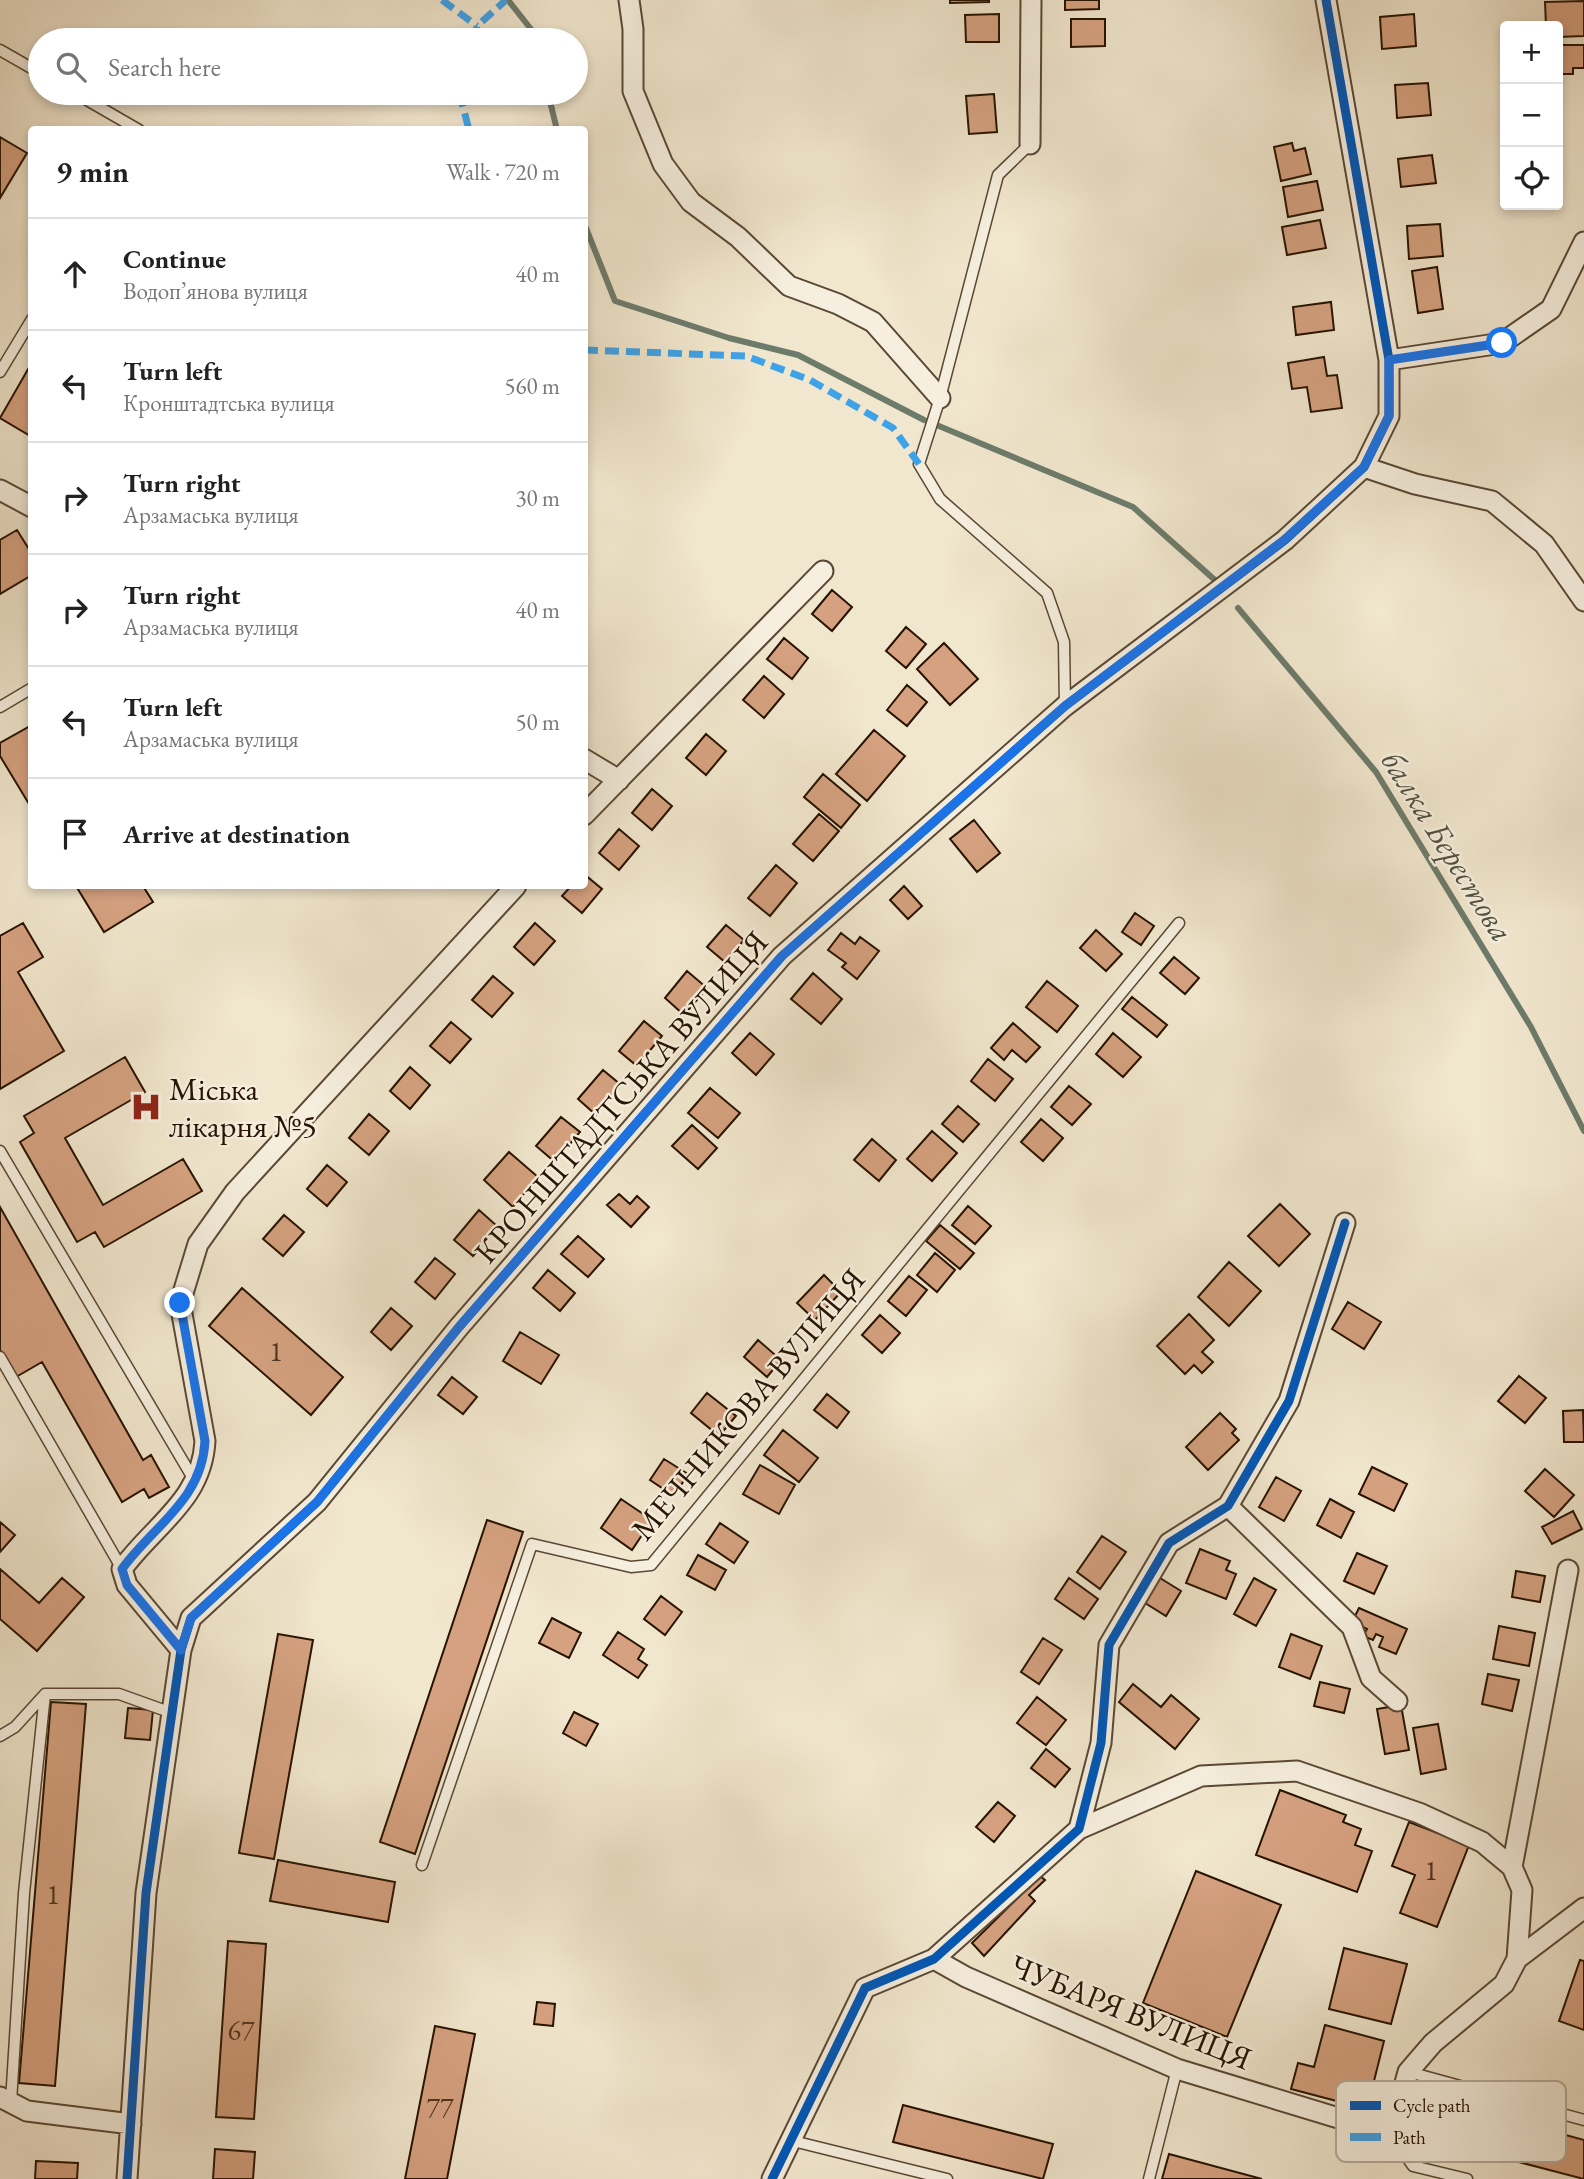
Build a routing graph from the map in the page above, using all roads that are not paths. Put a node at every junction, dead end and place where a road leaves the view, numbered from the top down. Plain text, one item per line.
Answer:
1 (629, 0) edge
2 (1031, 0) edge
3 (1326, 0) edge
4 (0, 50) edge
5 (28, 66) edge
6 (96, 105) edge
7 (132, 126) edge
8 (1030, 144) joint
9 (1584, 242) edge
10 (28, 326) edge
11 (1389, 360) junction
12 (0, 372) edge
13 (940, 398) junction
14 (1364, 467) junction
15 (0, 490) edge
16 (28, 505) edge
17 (823, 571) dead end
18 (1584, 601) edge
19 (28, 690) edge
20 (1065, 706) junction
21 (0, 708) edge
22 (588, 761) edge
23 (619, 779) junction
24 (588, 811) edge
25 (513, 889) edge
26 (1179, 923) dead end
27 (0, 1151) edge
28 (1345, 1223) dead end
29 (0, 1357) edge
30 (196, 1483) junction
31 (1228, 1506) junction
32 (122, 1569) junction
33 (1568, 1570) dead end
34 (181, 1650) junction
35 (45, 1694) junction
36 (1397, 1701) dead end
37 (172, 1713) junction
38 (0, 1735) edge
39 (1079, 1829) junction
40 (422, 1866) dead end
41 (1512, 1867) junction
42 (1584, 1908) edge
43 (934, 1959) junction
44 (1517, 1959) junction
45 (1177, 2069) junction
46 (1408, 2072) junction
47 (1406, 2081) edge
48 (1441, 2081) edge
49 (6, 2100) edge
50 (1566, 2115) edge
51 (1336, 2117) edge
52 (1584, 2120) edge
53 (131, 2124) junction
54 (789, 2140) junction
55 (1410, 2162) edge
56 (127, 2179) edge
57 (772, 2179) edge
58 (947, 2179) edge
59 (1149, 2179) edge
60 (1467, 2179) edge

1 - 13 street
2 - 8 street
3 - 11 street, КРОНШТАДТСЬКА ВУЛИЦЯ
4 - 5 lane
6 - 7 lane
8 - 13 lane
9 - 11 street
10 - 12 lane
11 - 14 street, КРОНШТАДТСЬКА ВУЛИЦЯ
13 - 20 lane
14 - 18 street
14 - 20 street, КРОНШТАДТСЬКА ВУЛИЦЯ
15 - 16 street
17 - 23 street
19 - 21 lane
20 - 34 street, КРОНШТАДТСЬКА ВУЛИЦЯ
22 - 23 street
23 - 24 street
25 - 30 street
26 - 40 lane, МЕЧНИКОВА ВУЛИЦЯ
27 - 30 lane
28 - 31 street
29 - 32 lane
30 - 32 street
31 - 36 street
31 - 39 street
32 - 34 street
33 - 41 street
34 - 37 street, КРОНШТАДТСЬКА ВУЛИЦЯ
35 - 37 lane
35 - 38 lane
35 - 49 lane
37 - 53 street, КРОНШТАДТСЬКА ВУЛИЦЯ
39 - 41 street
39 - 43 street
41 - 44 street
42 - 44 street
43 - 45 street, ЧУБАРЯ ВУЛИЦЯ
43 - 54 street
44 - 46 street
45 - 51 street, ЧУБАРЯ ВУЛИЦЯ
45 - 59 lane
46 - 47 street
46 - 48 lane
49 - 53 street
50 - 52 lane
53 - 56 street, КРОНШТАДТСЬКА ВУЛИЦЯ
54 - 57 street
54 - 58 lane
55 - 60 lane

